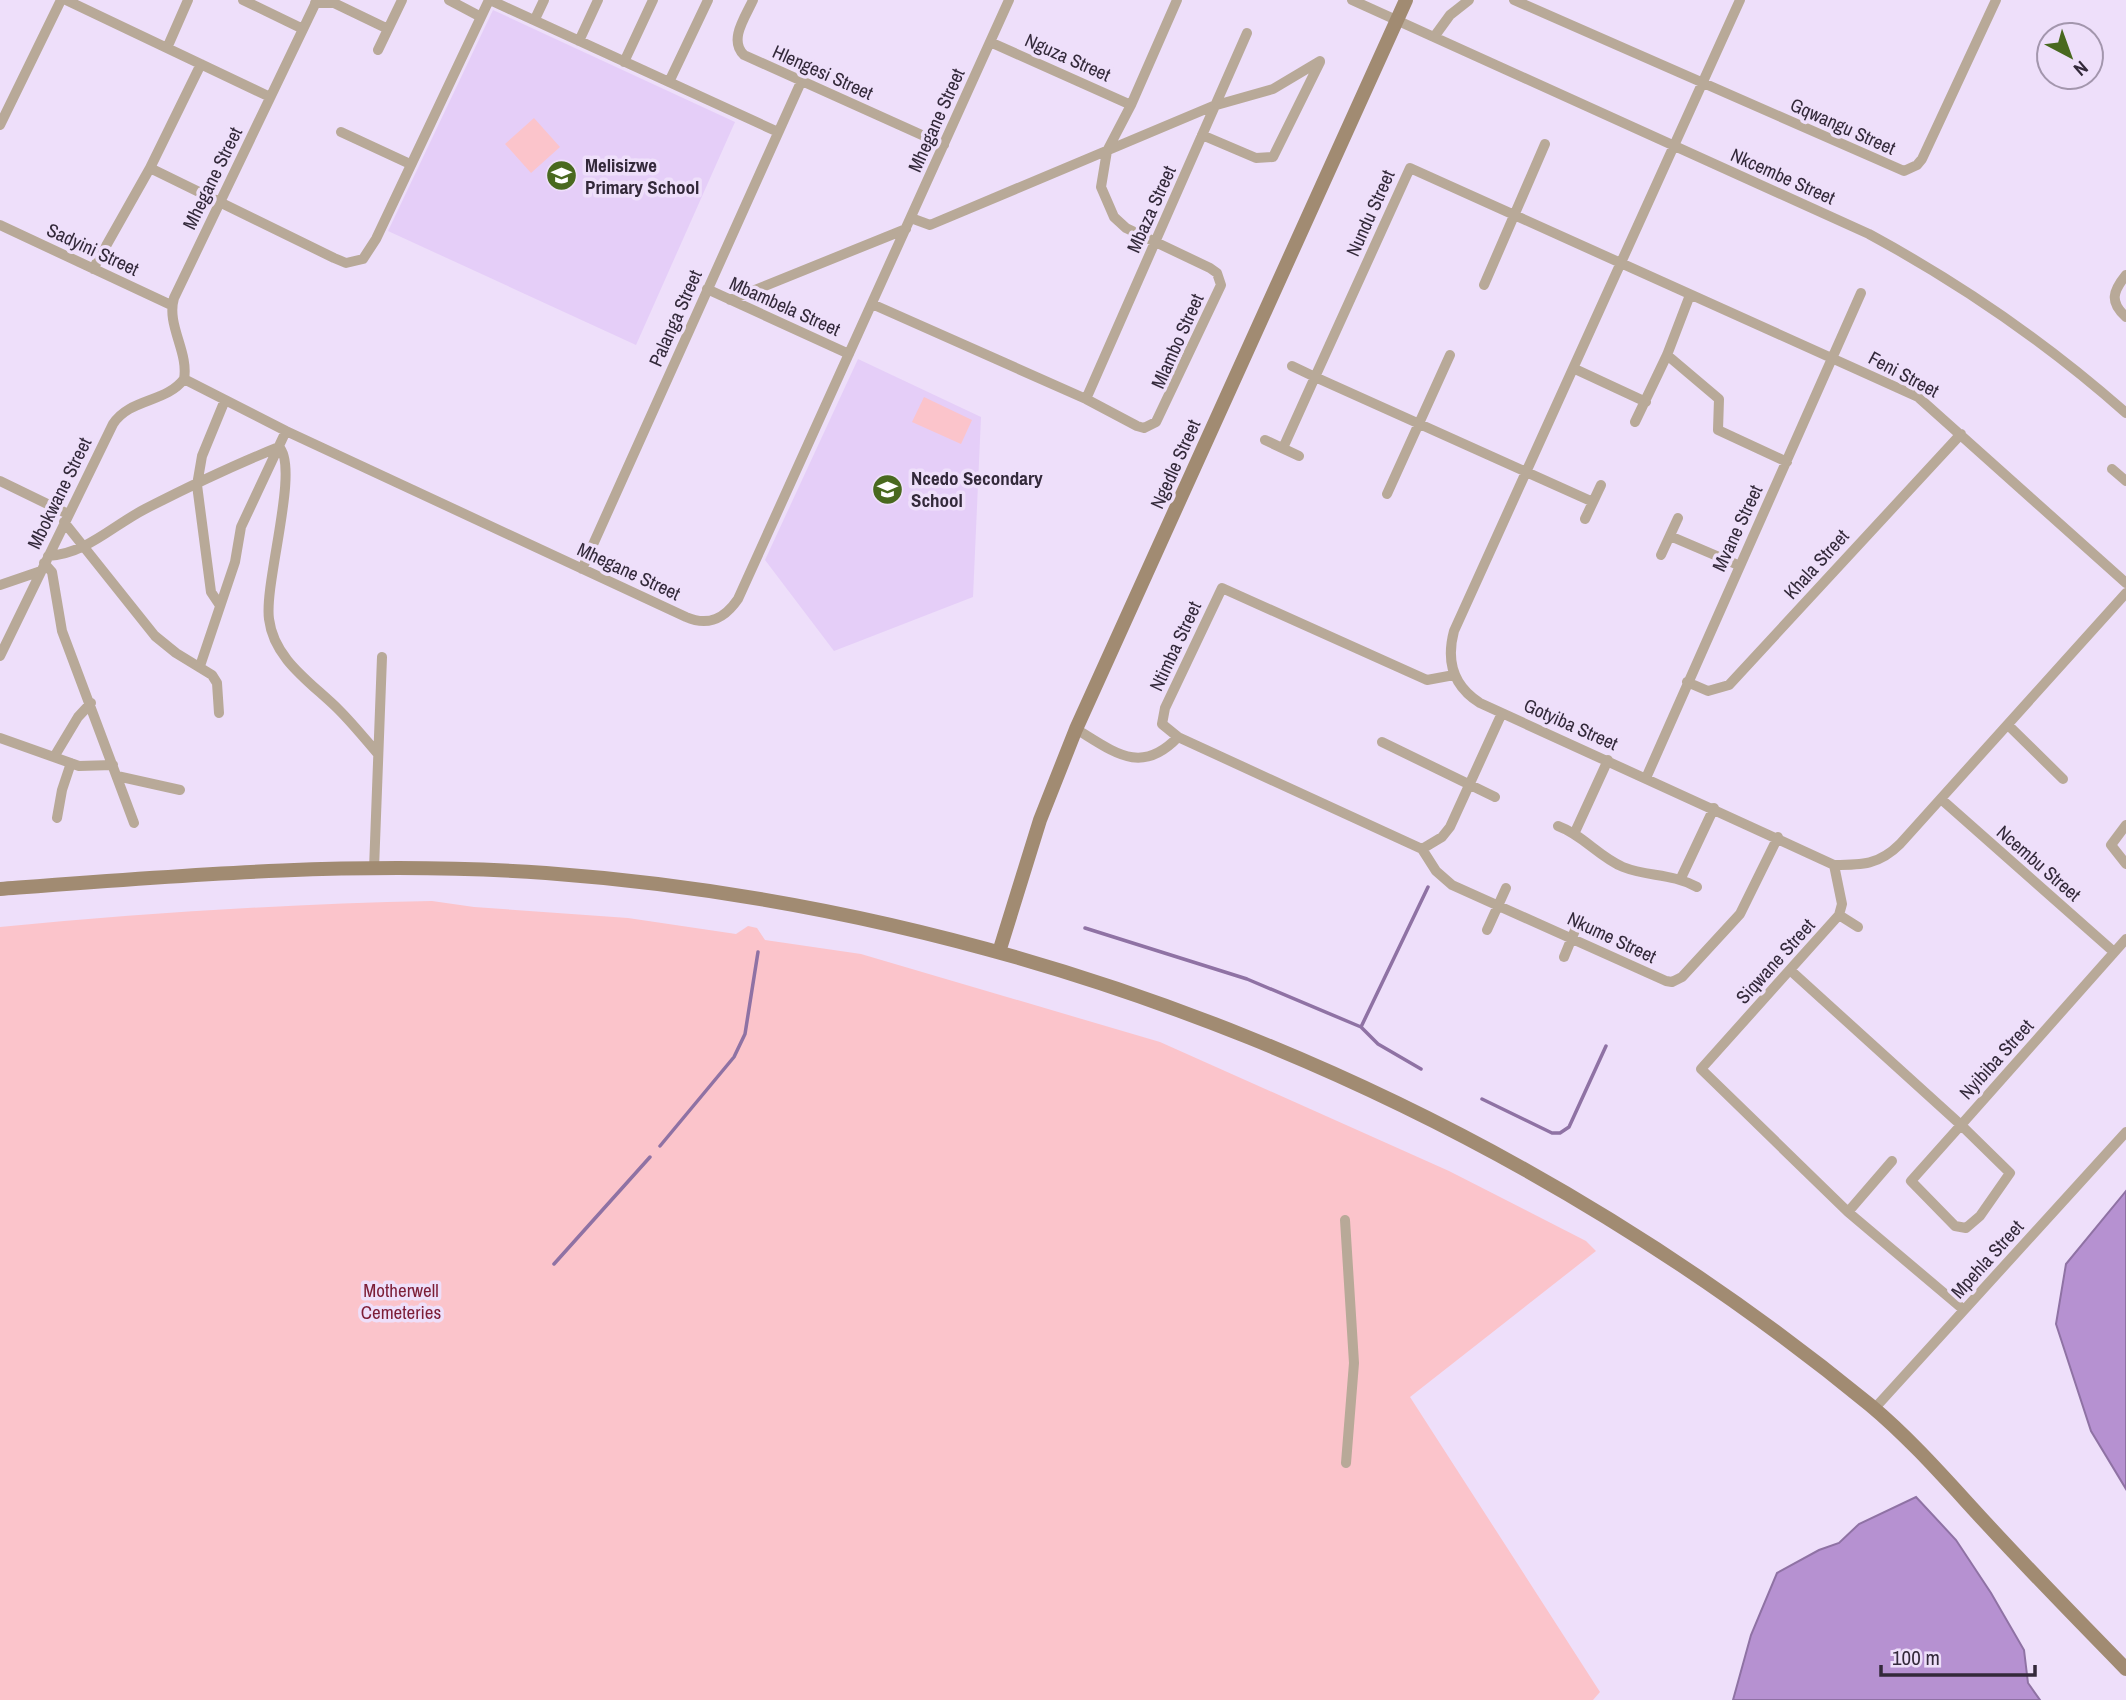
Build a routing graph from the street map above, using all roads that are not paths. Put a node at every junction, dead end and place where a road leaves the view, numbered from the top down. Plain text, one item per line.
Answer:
1 (63, 0) edge
2 (188, 0) edge
3 (243, 0) edge
4 (402, 0) edge
5 (449, 0) edge
6 (490, 0) edge
7 (544, 0) edge
8 (598, 0) edge
9 (653, 0) edge
10 (708, 0) edge
11 (753, 0) edge
12 (1009, 0) edge
13 (1177, 0) edge
14 (1352, 0) edge
15 (1406, 0) edge
16 (1469, 0) edge
17 (1514, 0) edge
18 (1740, 0) edge
19 (1996, 0) edge
20 (316, 1) edge
21 (481, 17) junction
22 (535, 19) junction
23 (1397, 20) junction
24 (303, 29) junction
25 (388, 29) junction
26 (1247, 33) dead end
27 (1434, 37) junction
28 (579, 41) junction
29 (990, 42) junction
30 (167, 48) junction
31 (378, 50) dead end
32 (624, 62) junction
33 (201, 64) junction
34 (669, 82) junction
35 (802, 82) junction
36 (1702, 82) junction
37 (270, 97) junction
38 (1131, 105) junction
39 (1213, 106) junction
40 (0, 125) edge
41 (341, 132) dead end
42 (778, 132) junction
43 (1202, 135) junction
44 (1545, 144) dead end
45 (944, 145) junction
46 (1673, 146) junction
47 (1107, 151) junction
48 (410, 164) junction
49 (150, 168) junction
50 (221, 201) junction
51 (1516, 214) junction
52 (911, 218) junction
53 (0, 225) edge
54 (906, 229) junction
55 (1155, 243) junction
56 (1622, 262) junction
57 (93, 269) junction
58 (2126, 275) edge
59 (1484, 285) dead end
60 (707, 289) junction
61 (1861, 293) dead end
62 (1690, 295) junction
63 (730, 300) junction
64 (872, 304) junction
65 (172, 305) junction
66 (2126, 317) edge
67 (849, 354) junction
68 (1450, 355) dead end
69 (1667, 355) junction
70 (1834, 358) junction
71 (1292, 366) dead end
72 (1575, 369) junction
73 (1315, 377) junction
74 (184, 379) junction
75 (1086, 399) junction
76 (225, 400) junction
77 (1646, 402) junction
78 (2126, 414) edge
79 (1635, 422) dead end
80 (1420, 424) junction
81 (286, 431) junction
82 (1961, 434) junction
83 (1265, 440) dead end
84 (279, 447) junction
85 (1283, 448) junction
86 (1299, 456) dead end
87 (1787, 461) junction
88 (2112, 469) dead end
89 (1528, 472) junction
90 (0, 481) edge
91 (2126, 481) edge
92 (197, 485) junction
93 (1601, 485) dead end
94 (1387, 495) dead end
95 (1593, 502) junction
96 (66, 518) junction
97 (1678, 518) dead end
98 (1585, 519) dead end
99 (1670, 536) junction
100 (85, 547) junction
101 (1661, 555) dead end
102 (44, 563) junction
103 (1738, 565) junction
104 (582, 569) junction
105 (2126, 583) edge
106 (0, 585) edge
107 (2126, 593) edge
108 (219, 604) junction
109 (0, 656) edge
110 (382, 657) dead end
111 (200, 666) junction
112 (1454, 675) junction
113 (1687, 682) junction
114 (90, 703) junction
115 (219, 713) dead end
116 (1502, 713) junction
117 (2008, 725) junction
118 (1076, 729) junction
119 (1178, 737) junction
120 (0, 738) edge
121 (1382, 742) dead end
122 (378, 754) junction
123 (54, 757) junction
124 (1608, 760) junction
125 (71, 763) junction
126 (115, 771) junction
127 (1646, 778) junction
128 (2063, 779) dead end
129 (1470, 783) junction
130 (180, 790) dead end
131 (1495, 796) dead end
132 (1941, 799) junction
133 (1714, 808) junction
134 (57, 818) dead end
135 (134, 823) dead end
136 (2126, 825) edge
137 (1558, 826) dead end
138 (1575, 832) junction
139 (1778, 836) junction
140 (1422, 849) junction
141 (1834, 864) junction
142 (2126, 864) edge
143 (374, 869) junction
144 (1681, 878) junction
145 (1697, 887) dead end
146 (1506, 888) dead end
147 (0, 889) edge
148 (1499, 905) junction
149 (1839, 915) junction
150 (1578, 923) dead end
151 (1857, 927) dead end
152 (1486, 930) dead end
153 (1573, 937) junction
154 (2126, 939) edge
155 (2114, 951) junction
156 (999, 952) junction
157 (1564, 957) dead end
158 (1790, 970) junction
159 (1961, 1125) junction
160 (2126, 1132) edge
161 (1892, 1161) dead end
162 (1848, 1212) junction
163 (1345, 1220) dead end
164 (1964, 1310) junction
165 (1874, 1409) junction
166 (1346, 1463) dead end
167 (2126, 1669) edge

1 - 30 street
1 - 40 street
2 - 30 street
3 - 24 street
4 - 25 street
5 - 21 street
6 - 21 street
6 - 22 street
7 - 22 street
8 - 28 street
9 - 32 street
10 - 34 street
11 - 35 street, Hlengesi Street
12 - 29 street, Mhegane Street
13 - 38 street, Mlambo Street
14 - 23 street, Nkcembe Street
15 - 23 main road, Ngedle Street
16 - 27 street
17 - 36 street
18 - 36 street
19 - 36 street, Gqwangu Street
20 - 24 street, Mhegane Street
20 - 25 street
21 - 48 street
22 - 28 street
23 - 27 street, Nkcembe Street
23 - 118 main road, Ngedle Street
24 - 37 street, Mhegane Street
25 - 31 street
26 - 39 street, Mbaza Street
27 - 46 street, Nkcembe Street
28 - 32 street
29 - 38 street, Nguza Street
29 - 45 street, Mhegane Street
30 - 33 street
32 - 34 street
33 - 37 street
33 - 49 street
34 - 42 street
35 - 42 street, Palanga Street
35 - 45 street, Hlengesi Street
36 - 46 street
37 - 50 street, Mhegane Street
38 - 47 street, Mlambo Street
39 - 43 street, Mbaza Street
39 - 43 street
39 - 47 street
41 - 48 street
42 - 60 street, Palanga Street
43 - 55 street, Mbaza Street
44 - 51 street
45 - 52 street, Mhegane Street
46 - 56 street
46 - 78 street, Nkcembe Street
47 - 52 street
47 - 55 street, Mlambo Street
48 - 50 street
49 - 50 street
49 - 57 street
50 - 65 street, Mhegane Street
51 - 56 street, Nundu Street
51 - 59 street
51 - 73 street, Nundu Street
52 - 54 street, Mhegane Street
53 - 57 street, Sadyini Street
54 - 63 street
54 - 64 street, Mhegane Street
55 - 75 street, Mbaza Street
55 - 75 street, Mlambo Street
56 - 62 street, Feni Street
56 - 72 street
57 - 65 street, Sadyini Street
58 - 66 street
60 - 63 street, Mbambela Street
60 - 104 street, Palanga Street
61 - 70 street, Mvane Street
62 - 69 street
62 - 70 street, Feni Street
63 - 67 street, Mbambela Street
64 - 67 street, Mhegane Street
64 - 75 street, Mlambo Street
65 - 74 street
67 - 104 street, Mhegane Street
68 - 80 street
69 - 77 street
69 - 87 street
70 - 82 street, Feni Street
70 - 87 street, Mvane Street
71 - 73 street
72 - 77 street
72 - 89 street
73 - 80 street
73 - 85 street, Nundu Street
74 - 76 street, Mhegane Street
74 - 96 street, Mbokwane Street
76 - 81 street, Mhegane Street
76 - 92 street
77 - 79 street
80 - 89 street
80 - 94 street
81 - 84 street
81 - 104 street, Mhegane Street
82 - 105 street, Feni Street
82 - 113 street, Khala Street
83 - 85 street
84 - 92 street
84 - 108 street
84 - 122 street
85 - 86 street
87 - 103 street, Mvane Street
88 - 91 street
89 - 95 street
89 - 112 street
90 - 96 street
92 - 100 street
92 - 108 street
93 - 95 street
95 - 98 street
96 - 100 street
96 - 102 street, Mbokwane Street
97 - 99 street
99 - 101 street
99 - 103 street
100 - 102 street
100 - 111 street
102 - 106 street
102 - 109 street, Mbokwane Street
102 - 114 street
103 - 113 street, Mvane Street
107 - 117 street, Gotyiba Street
108 - 111 street
110 - 122 street
111 - 115 street
112 - 116 street, Gotyiba Street
112 - 119 street, Ntimba Street
113 - 127 street, Mvane Street
114 - 123 street
114 - 126 street
116 - 124 street, Gotyiba Street
116 - 129 street
117 - 128 street
117 - 132 street, Gotyiba Street
118 - 119 street
118 - 156 main road, Ngedle Street
119 - 140 street
120 - 123 street
121 - 129 street
122 - 143 street
123 - 125 street
124 - 127 street, Gotyiba Street
124 - 138 street
125 - 126 street
125 - 134 street
126 - 130 street
126 - 135 street
127 - 133 street, Gotyiba Street
129 - 131 street
129 - 140 street
132 - 141 street, Gotyiba Street
132 - 155 street, Ncembu Street
133 - 139 street, Gotyiba Street
133 - 144 street
136 - 142 street
137 - 138 street
138 - 144 street
139 - 141 street, Gotyiba Street
139 - 153 street, Nkume Street
140 - 148 street, Nkume Street
141 - 149 street, Siqwane Street
143 - 147 main road
143 - 156 main road
144 - 145 street
146 - 148 street
148 - 152 street
148 - 153 street, Nkume Street
149 - 151 street
149 - 158 street, Siqwane Street
150 - 153 street
153 - 157 street
154 - 155 street, Nyibiba Street
155 - 159 street, Nyibiba Street
156 - 165 main road
158 - 159 street, Nyibiba Street
158 - 162 street, Siqwane Street
159 - 159 street
160 - 164 street, Mpehla Street
161 - 162 street
162 - 164 street
163 - 166 street
164 - 165 street, Mpehla Street
165 - 167 main road

